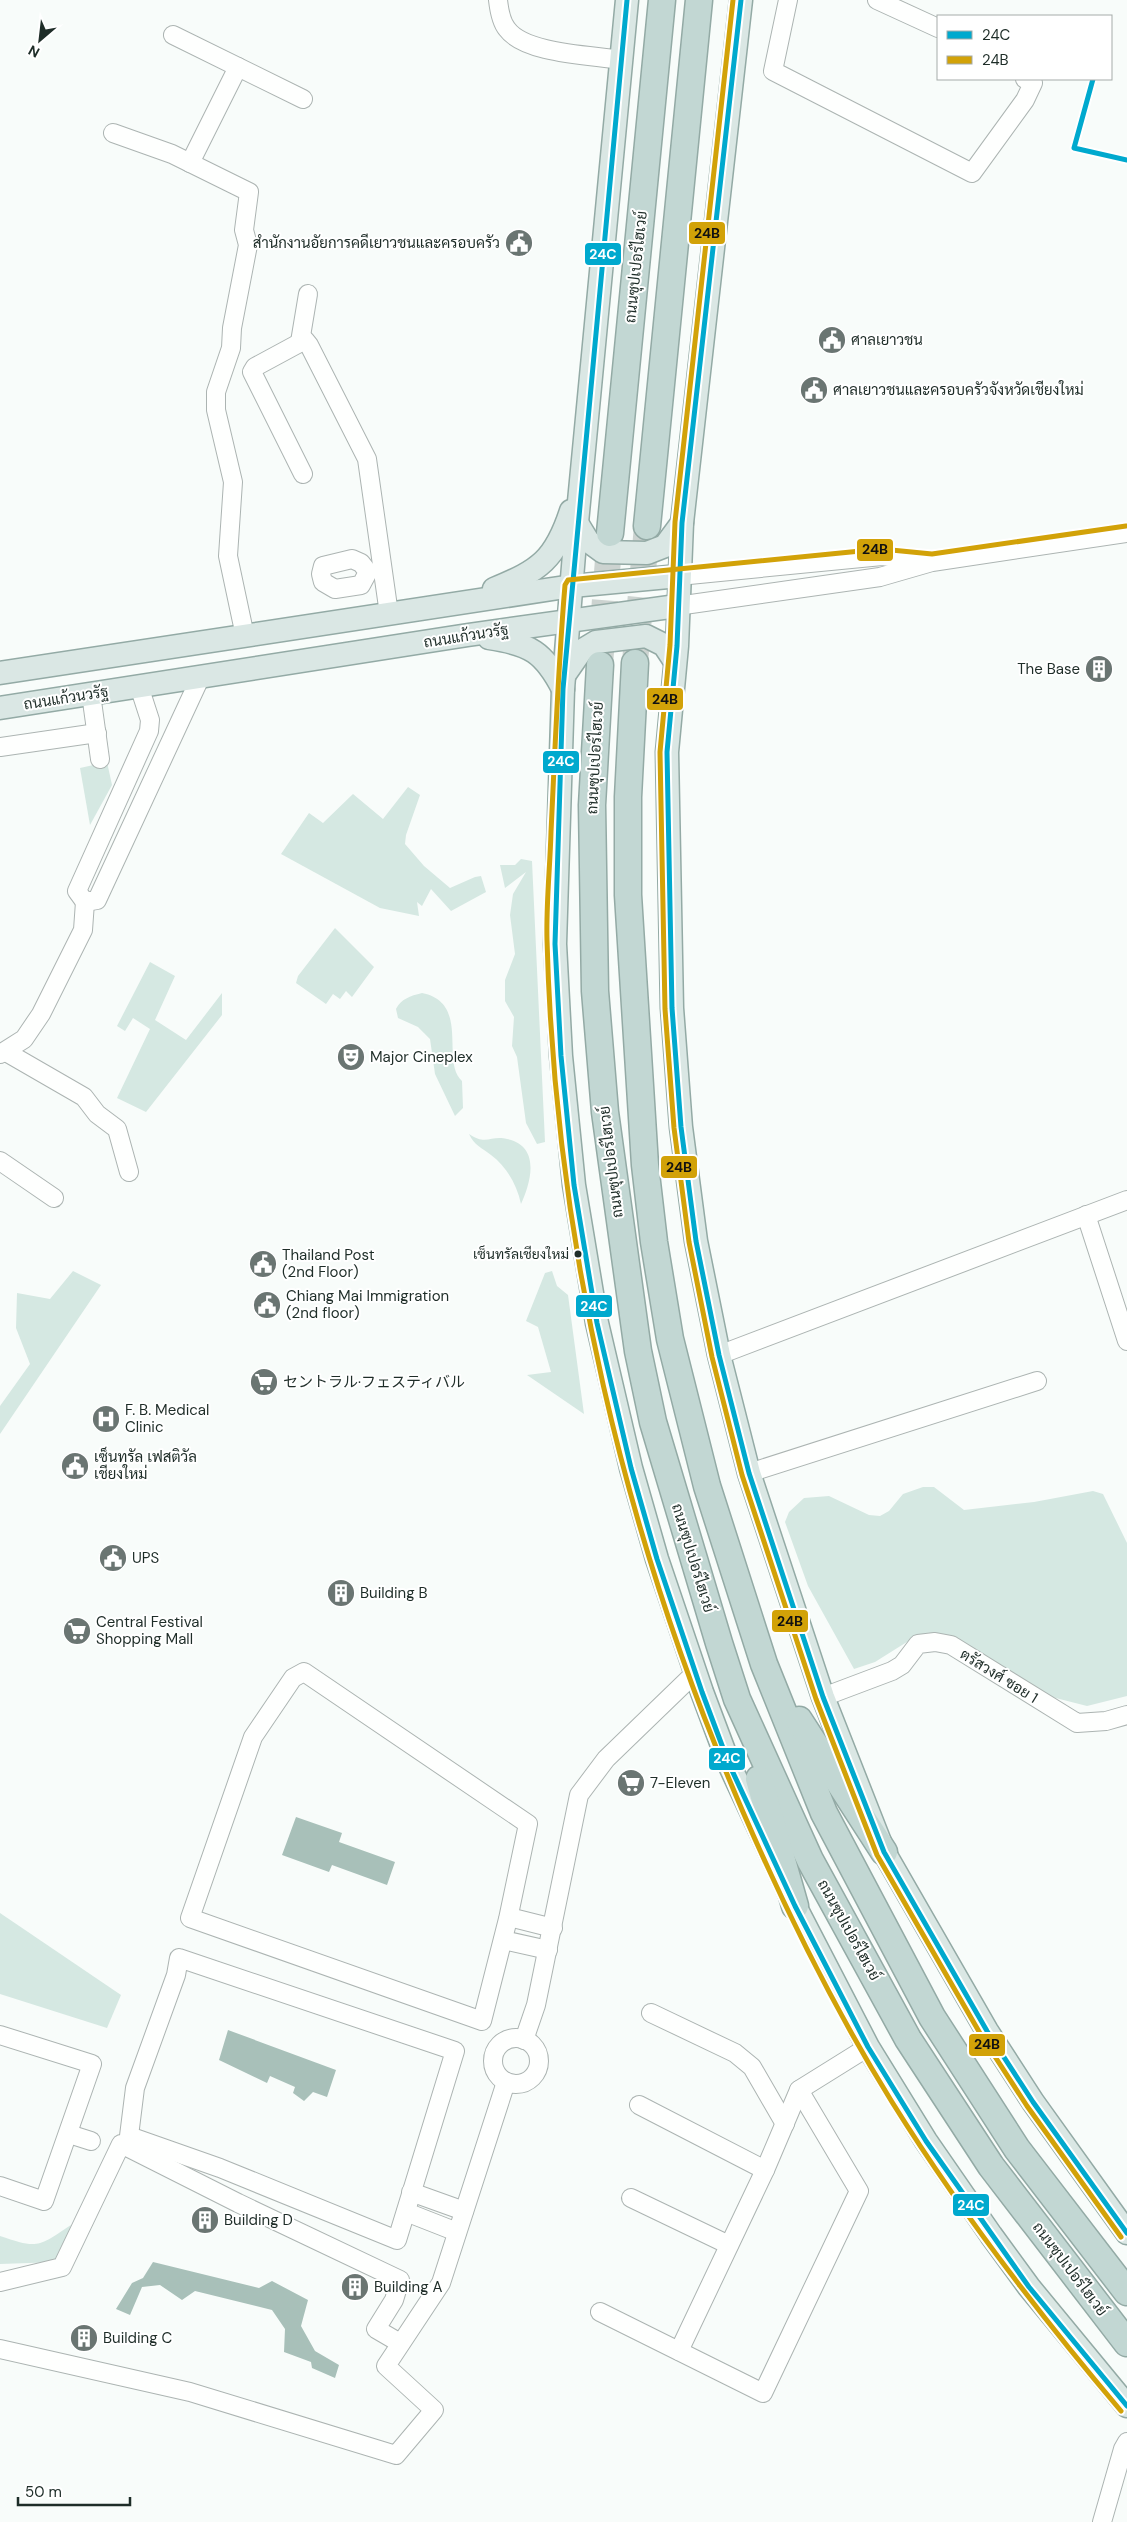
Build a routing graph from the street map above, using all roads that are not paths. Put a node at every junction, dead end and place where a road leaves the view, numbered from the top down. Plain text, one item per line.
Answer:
1 (498, 0) edge
2 (627, 0) edge
3 (662, 0) edge
4 (699, 0) edge
5 (741, 0) edge
6 (788, 0) edge
7 (878, 0) edge
8 (937, 28) edge
9 (173, 35) dead end
10 (621, 60) junction
11 (238, 67) junction
12 (1028, 80) edge
13 (303, 100) dead end
14 (113, 133) dead end
15 (190, 163) junction
16 (308, 294) dead end
17 (300, 342) junction
18 (303, 474) dead end
19 (581, 484) junction
20 (577, 523) junction
21 (682, 523) junction
22 (647, 526) tunnel mouth
23 (610, 533) tunnel mouth
24 (1127, 533) edge
25 (932, 562) junction
26 (679, 576) junction
27 (572, 586) junction
28 (458, 603) junction
29 (677, 606) junction
30 (389, 614) junction
31 (569, 621) junction
32 (468, 635) junction
33 (245, 636) junction
34 (674, 660) junction
35 (635, 663) tunnel mouth
36 (600, 664) tunnel mouth
37 (0, 673) edge
38 (201, 676) junction
39 (564, 682) junction
40 (140, 686) junction
41 (91, 694) junction
42 (0, 708) edge
43 (97, 733) junction
44 (0, 747) edge
45 (100, 759) dead end
46 (84, 902) junction
47 (3, 1053) edge
48 (0, 1161) edge
49 (129, 1172) dead end
50 (54, 1198) dead end
51 (1127, 1200) edge
52 (1086, 1215) junction
53 (1127, 1341) edge
54 (719, 1355) junction
55 (1037, 1381) dead end
56 (749, 1473) junction
57 (764, 1664) junction
58 (696, 1672) junction
59 (823, 1697) junction
60 (737, 1699) junction
61 (1127, 1715) edge
62 (884, 1852) junction
63 (795, 1906) junction
64 (509, 1917) junction
65 (553, 1928) junction
66 (503, 1940) junction
67 (548, 1950) junction
68 (651, 2013) dead end
69 (0, 2035) edge
70 (524, 2040) junction
71 (868, 2047) junction
72 (506, 2082) junction
73 (799, 2090) junction
74 (639, 2105) dead end
75 (785, 2124) junction
76 (68, 2134) junction
77 (91, 2141) dead end
78 (765, 2170) junction
79 (0, 2186) edge
80 (411, 2192) junction
81 (631, 2198) dead end
82 (464, 2211) junction
83 (406, 2212) junction
84 (457, 2232) junction
85 (1127, 2233) edge
86 (729, 2245) junction
87 (0, 2282) edge
88 (1127, 2292) edge
89 (600, 2312) dead end
90 (400, 2343) junction
91 (1127, 2343) edge
92 (0, 2349) edge
93 (679, 2351) junction
94 (1127, 2406) edge
95 (1127, 2442) edge
96 (1102, 2522) edge

1 - 10 street
2 - 10 main road
3 - 23 highway, ถนนซุปเปอร์ไฮเวย์
4 - 22 highway
5 - 21 main road
6 - 12 street
7 - 8 street
9 - 11 street
10 - 19 main road
11 - 13 street
11 - 15 street
14 - 15 street
15 - 33 street
16 - 17 street
17 - 18 street
17 - 30 street
19 - 20 main road
19 - 28 main road
20 - 21 main road
20 - 27 main road
21 - 26 main road
24 - 25 street, ถนนแก้วนวรัฐ
25 - 26 street, ถนนแก้วนวรัฐ
25 - 29 street, ถนนแก้วนวรัฐ
26 - 27 main road, ถนนแก้วนวรัฐ
26 - 29 main road
27 - 28 main road, ถนนแก้วนวรัฐ
27 - 31 main road
28 - 30 main road, ถนนแก้วนวรัฐ
29 - 31 main road, ถนนแก้วนวรัฐ
29 - 34 main road
30 - 33 main road, ถนนแก้วนวรัฐ
31 - 32 main road, ถนนแก้วนวรัฐ
31 - 39 main road
32 - 38 main road, ถนนแก้วนวรัฐ
32 - 39 main road
33 - 37 main road, ถนนแก้วนวรัฐ
34 - 39 main road
34 - 54 main road
35 - 57 highway, ถนนซุปเปอร์ไฮเวย์
36 - 60 highway, ถนนซุปเปอร์ไฮเวย์
38 - 40 main road, ถนนแก้วนวรัฐ
38 - 46 street
39 - 58 main road
40 - 41 main road, ถนนแก้วนวรัฐ
40 - 46 street
41 - 42 main road, ถนนแก้วนวรัฐ
41 - 43 street
43 - 44 street
43 - 45 street
46 - 47 street
47 - 49 street
48 - 50 street
51 - 52 street
52 - 53 street
52 - 54 street
54 - 56 main road
55 - 56 street
56 - 59 main road
57 - 62 highway
57 - 88 highway, ถนนซุปเปอร์ไฮเวย์
58 - 63 main road
58 - 65 street
59 - 61 street, ตรัสวงศ์ ซอย 1
59 - 62 main road
60 - 63 highway
60 - 91 highway, ถนนซุปเปอร์ไฮเวย์
62 - 85 main road
63 - 71 main road
64 - 65 street
64 - 66 street
64 - 66 street
65 - 67 street
66 - 67 street
67 - 70 street
68 - 75 street
69 - 76 street
70 - 72 street
70 - 72 street
71 - 73 street
71 - 94 main road
72 - 82 street
73 - 75 street
73 - 93 street
74 - 78 street
75 - 78 street
76 - 77 street
76 - 79 street
78 - 86 street
80 - 82 street
80 - 83 street
80 - 83 street
81 - 86 street
82 - 84 street
83 - 84 street
84 - 90 street
86 - 93 street
87 - 90 street
89 - 93 street
90 - 92 street
95 - 96 street

